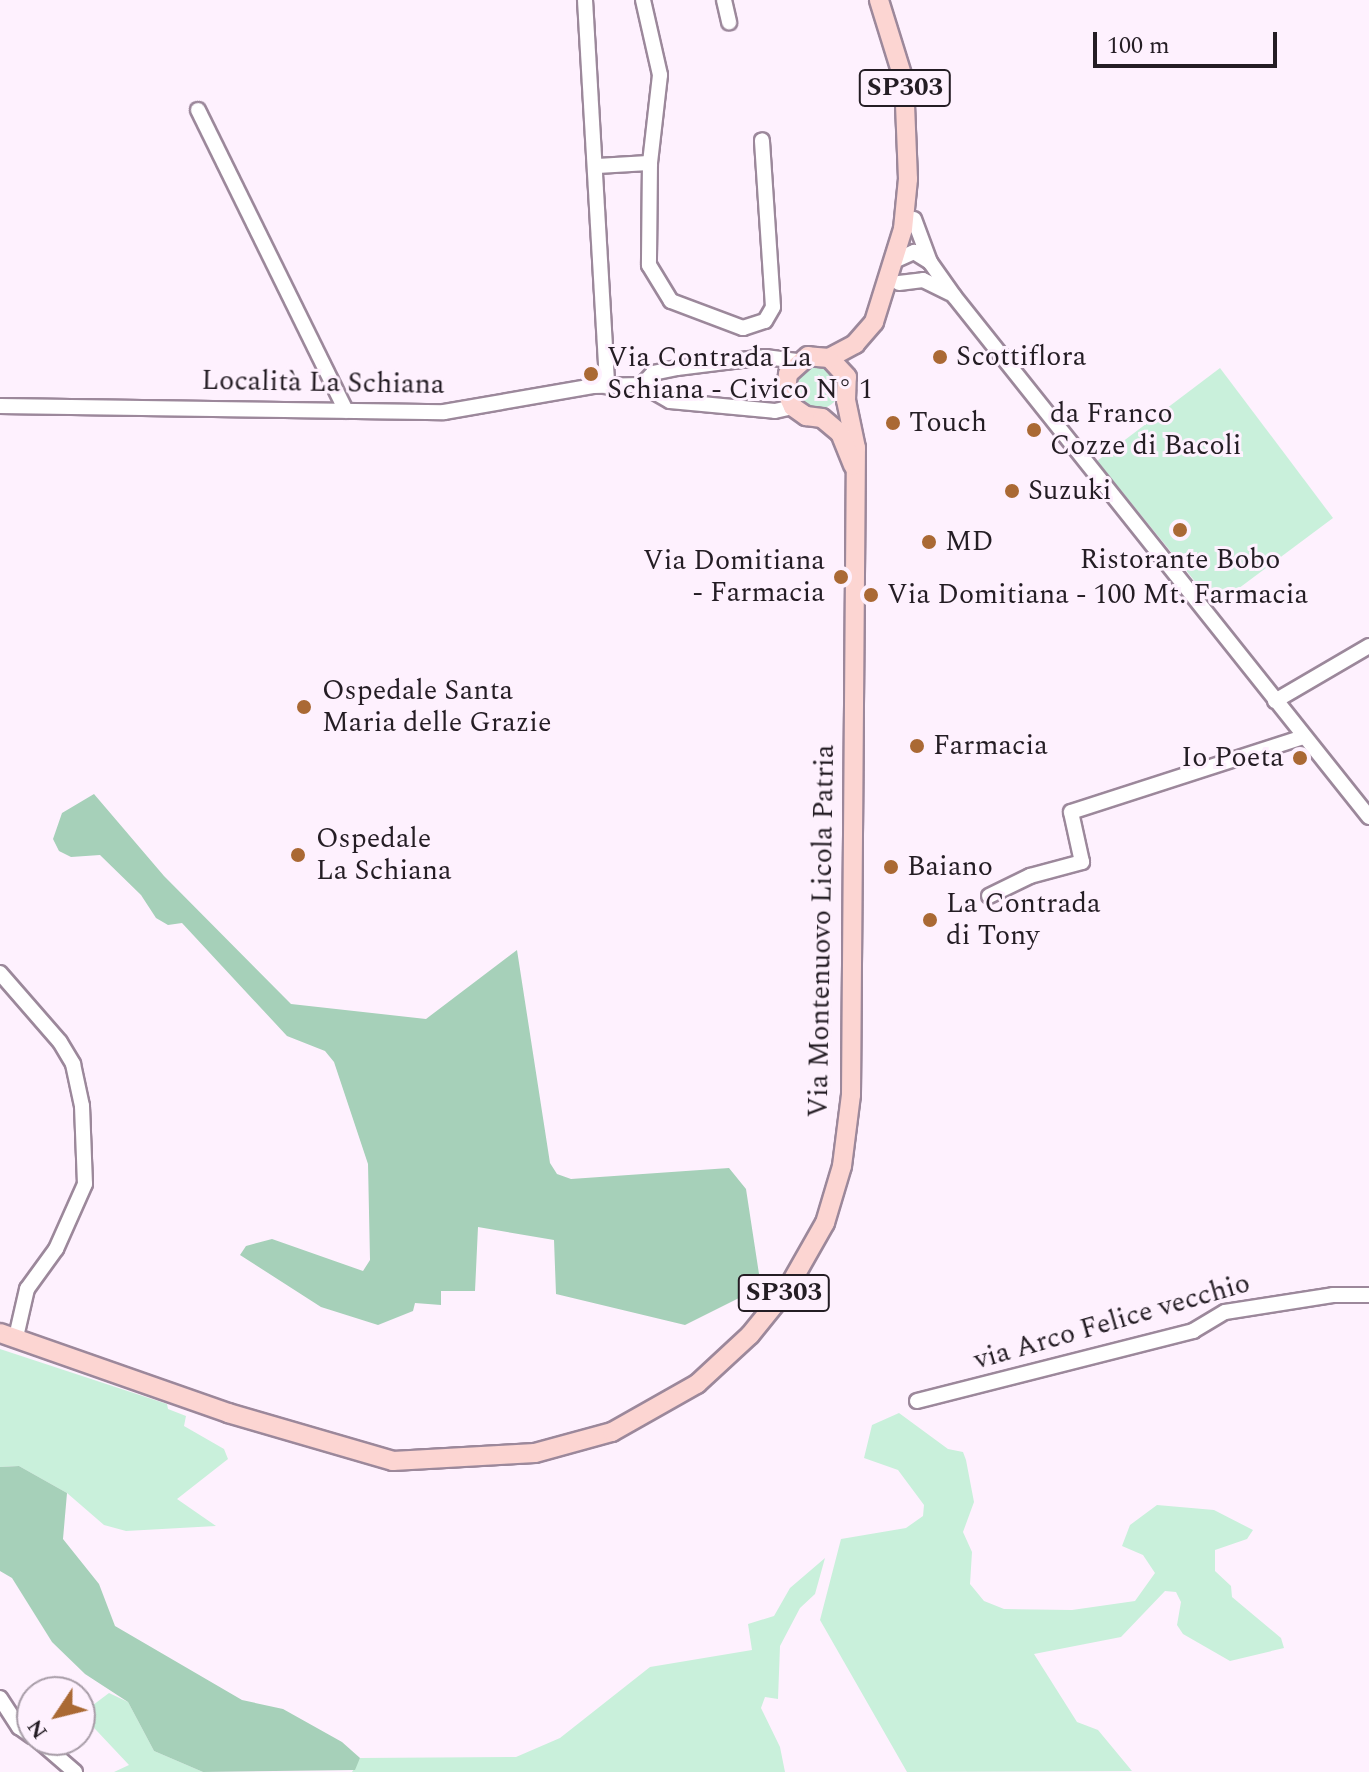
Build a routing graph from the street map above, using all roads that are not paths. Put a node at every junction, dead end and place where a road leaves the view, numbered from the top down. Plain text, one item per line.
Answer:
1 (585, 0) edge
2 (643, 0) edge
3 (724, 0) edge
4 (879, 0) edge
5 (729, 22) dead end
6 (198, 110) dead end
7 (762, 140) dead end
8 (650, 163) junction
9 (596, 166) junction
10 (908, 179) junction
11 (914, 219) junction
12 (901, 254) junction
13 (930, 262) junction
14 (899, 283) junction
15 (954, 296) junction
16 (829, 358) junction
17 (799, 361) junction
18 (847, 377) junction
19 (642, 385) junction
20 (607, 386) junction
21 (846, 400) junction
22 (0, 406) edge
23 (793, 407) junction
24 (346, 411) junction
25 (822, 418) junction
26 (853, 465) junction
27 (1369, 646) edge
28 (1275, 701) junction
29 (1303, 737) junction
30 (1369, 817) edge
31 (989, 896) dead end
32 (0, 973) edge
33 (1369, 1295) edge
34 (5, 1333) edge
35 (917, 1401) dead end
36 (0, 1698) edge
37 (16, 1722) edge
38 (56, 1756) edge
39 (75, 1772) edge

1 - 9 street
2 - 8 street
3 - 5 street
4 - 10 main road, SP303
6 - 24 street
7 - 8 street
8 - 9 street
9 - 20 street
10 - 11 main road
10 - 12 main road, SP303
11 - 12 main road
11 - 13 street
12 - 13 street
12 - 14 main road
12 - 16 main road
13 - 15 street
14 - 15 street
14 - 18 main road
15 - 28 street
16 - 17 main road
16 - 18 main road
17 - 19 street, Località La Schiana
17 - 23 main road
18 - 21 main road, Via Montenuovo Licola Patria
19 - 20 street, Località La Schiana
19 - 23 street, Località La Schiana
20 - 24 street, Località La Schiana
21 - 25 main road
21 - 26 main road, Via Montenuovo Licola Patria
22 - 24 street, Località La Schiana
23 - 25 main road
25 - 26 main road, Via Montenuovo Licola Patria
26 - 34 main road, Via Montenuovo Licola Patria / SP303
27 - 28 street
28 - 29 street
29 - 30 street
29 - 31 street
32 - 34 street
33 - 35 street, via Arco Felice vecchio
36 - 37 street
38 - 39 street

